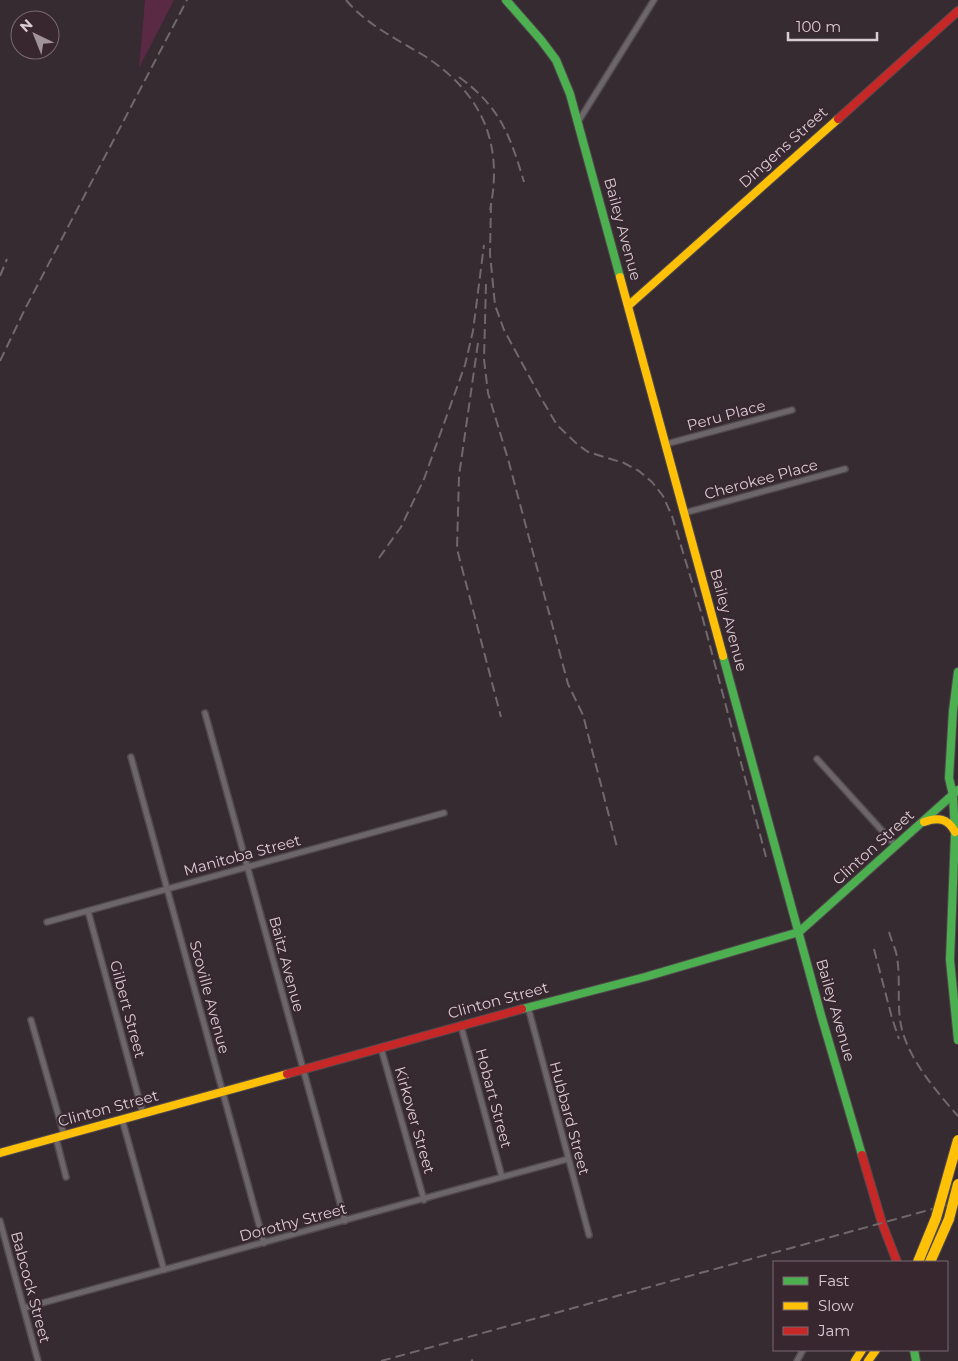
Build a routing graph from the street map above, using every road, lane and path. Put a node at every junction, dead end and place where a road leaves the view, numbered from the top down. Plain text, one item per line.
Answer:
1 (506, 0) edge
2 (654, 0) edge
3 (958, 11) edge
4 (578, 122) junction
5 (628, 306) junction
6 (792, 410) dead end
7 (666, 444) junction
8 (845, 469) dead end
9 (684, 513) junction
10 (958, 672) edge
11 (205, 713) dead end
12 (131, 757) dead end
13 (817, 759) dead end
14 (955, 792) edge
15 (444, 813) dead end
16 (924, 822) junction
17 (955, 834) junction
18 (897, 846) junction
19 (248, 866) junction
20 (167, 889) junction
21 (88, 911) junction
22 (47, 922) dead end
23 (799, 932) junction
24 (528, 1007) junction
25 (31, 1020) dead end
26 (461, 1026) junction
27 (958, 1040) edge
28 (381, 1048) junction
29 (303, 1069) junction
30 (223, 1092) junction
31 (143, 1114) junction
32 (122, 1120) junction
33 (60, 1136) junction
34 (958, 1140) edge
35 (0, 1153) edge
36 (568, 1159) junction
37 (66, 1177) dead end
38 (502, 1177) junction
39 (958, 1184) edge
40 (424, 1200) junction
41 (0, 1220) edge
42 (345, 1221) junction
43 (589, 1235) dead end
44 (264, 1243) junction
45 (896, 1261) edge
46 (918, 1261) edge
47 (930, 1261) edge
48 (164, 1270) junction
49 (24, 1308) junction
50 (38, 1361) edge

1 - 4 main road, Bailey Avenue
2 - 4 street
3 - 5 main road, Dingens Street
4 - 5 main road, Bailey Avenue
5 - 7 main road, Bailey Avenue
6 - 7 street, Peru Place
7 - 9 main road, Bailey Avenue
8 - 9 street, Cherokee Place
9 - 23 main road, Bailey Avenue
10 - 14 main road
11 - 19 street, Baitz Avenue
12 - 20 street, Scoville Avenue
13 - 18 street
14 - 16 main road, Clinton Street
14 - 17 main road
15 - 19 street, Manitoba Street
16 - 17 main road
16 - 18 main road, Clinton Street
17 - 27 main road
18 - 23 main road, Clinton Street
19 - 20 street, Manitoba Street
19 - 29 street, Baitz Avenue
20 - 21 street, Manitoba Street
20 - 30 street, Scoville Avenue
21 - 22 street, Manitoba Street
21 - 31 street, Gilbert Street
23 - 24 main road, Clinton Street
23 - 45 main road, Bailey Avenue
24 - 26 main road, Clinton Street
24 - 36 street, Hubbard Street
25 - 33 street
26 - 28 main road, Clinton Street
26 - 38 street, Hobart Street
28 - 29 main road, Clinton Street
28 - 40 street, Kirkover Street
29 - 30 main road, Clinton Street
29 - 42 street, Baitz Avenue
30 - 31 main road, Clinton Street
30 - 44 street, Scoville Avenue
31 - 32 main road, Clinton Street
32 - 33 main road, Clinton Street
32 - 48 street
33 - 35 main road, Clinton Street
33 - 37 street
34 - 46 main road, bridge
36 - 38 street, Dorothy Street
36 - 43 street, Hubbard Street
38 - 40 street, Dorothy Street
39 - 47 main road, bridge
40 - 42 street, Dorothy Street
41 - 49 street, Babcock Street
42 - 44 street, Dorothy Street
44 - 48 street, Dorothy Street
48 - 49 street, Dorothy Street
49 - 50 street, Babcock Street

